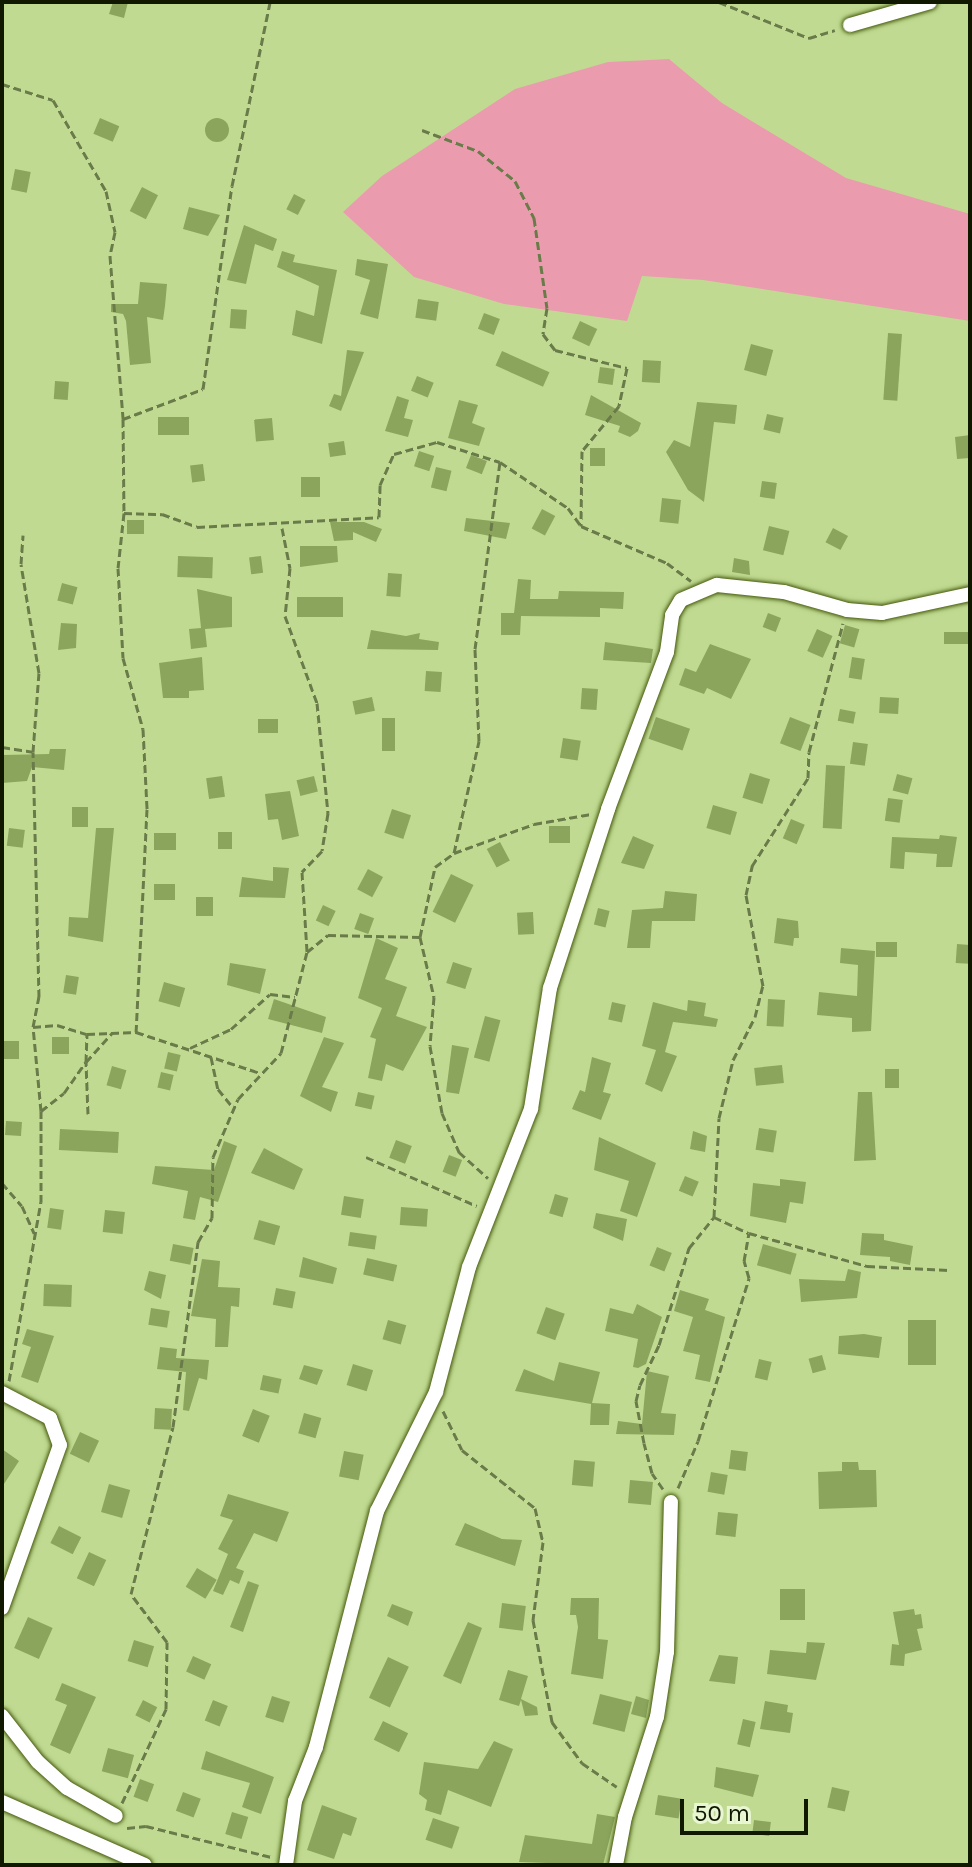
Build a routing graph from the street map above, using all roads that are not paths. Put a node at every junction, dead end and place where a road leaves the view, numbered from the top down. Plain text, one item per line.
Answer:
1 (930, 2) edge
2 (850, 25) road end
3 (970, 594) edge
4 (4, 1394) edge
5 (671, 1502) road end
6 (2, 1608) edge
7 (2, 1716) edge
8 (2, 1802) edge
9 (116, 1816) road end
10 (285, 1862) edge
11 (145, 1865) edge
12 (616, 1865) edge

1 - 2 street
3 - 10 street
4 - 6 street
5 - 12 street
7 - 9 street
8 - 11 street

